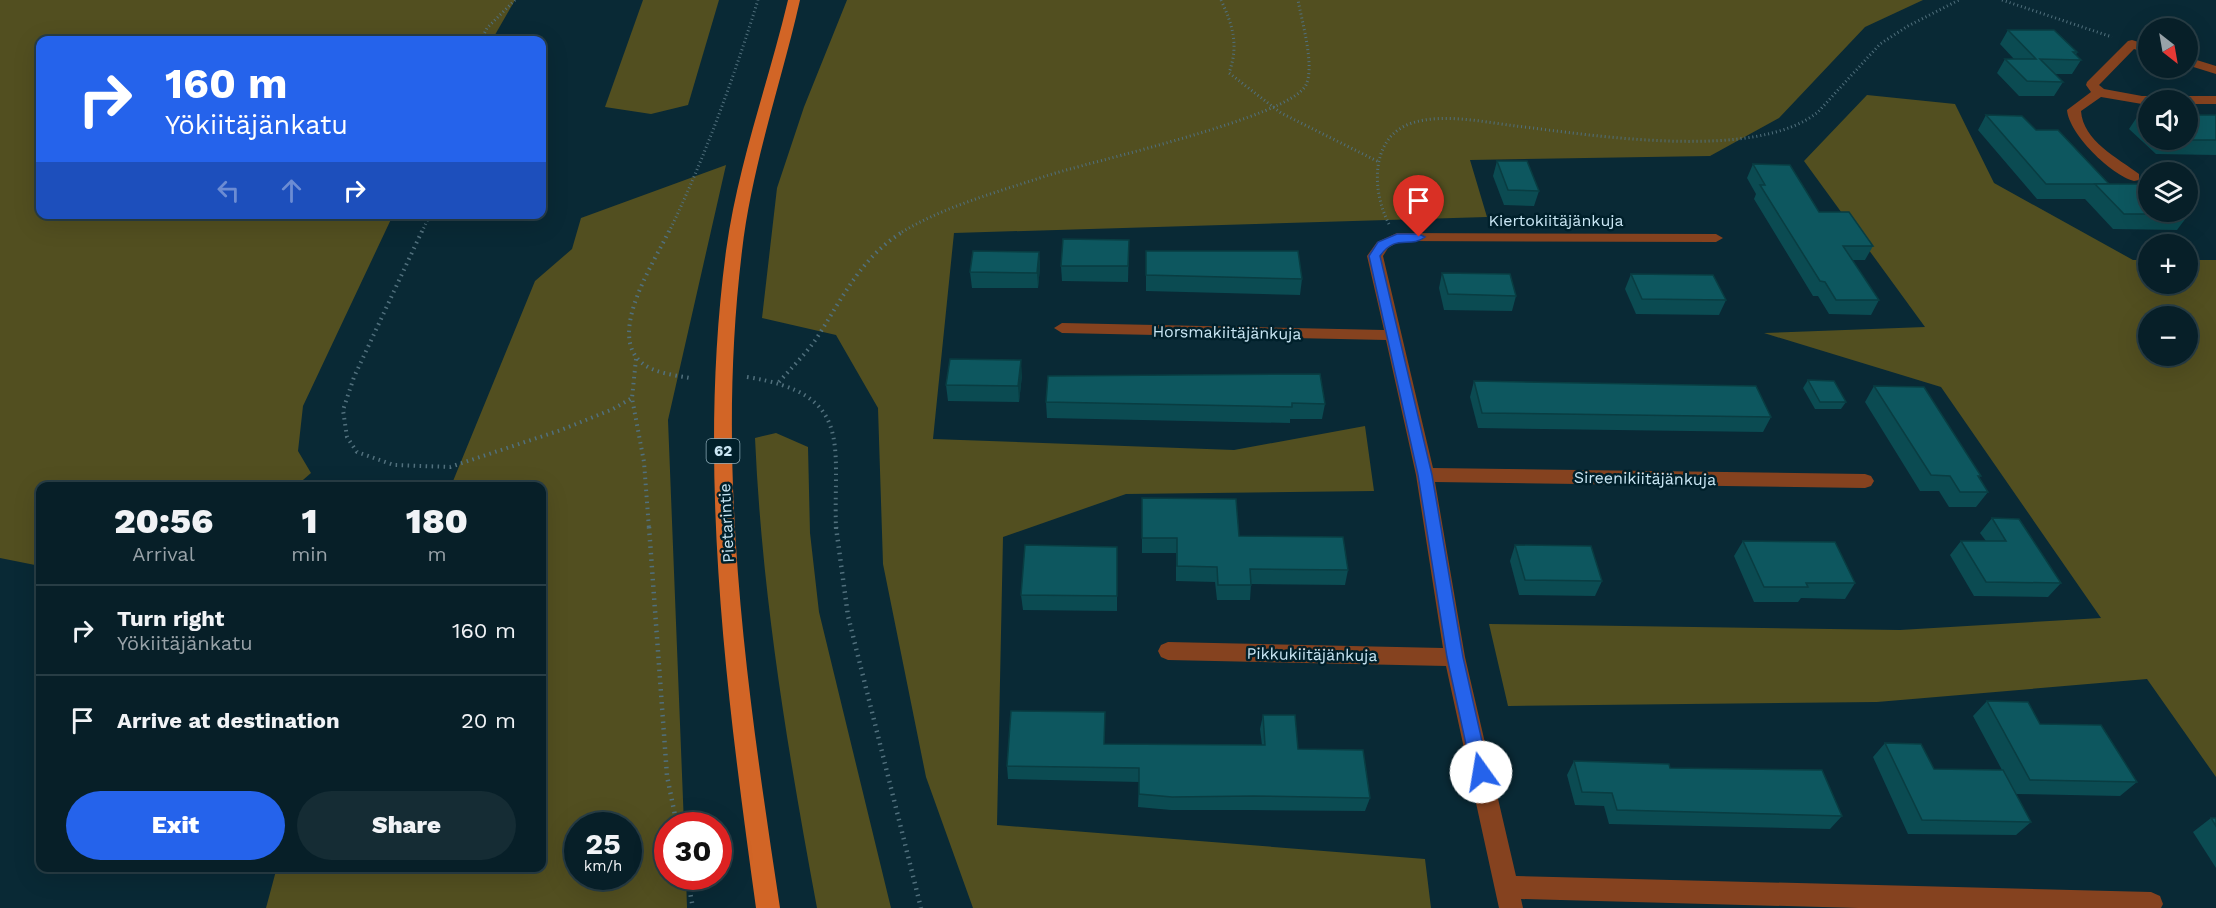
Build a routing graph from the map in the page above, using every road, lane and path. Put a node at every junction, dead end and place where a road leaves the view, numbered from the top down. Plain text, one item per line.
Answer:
1 (514, 0) edge
2 (758, 0) edge
3 (794, 0) edge
4 (1221, 0) edge
5 (1298, 0) edge
6 (1959, 0) edge
7 (2002, 0) edge
8 (483, 36) edge
9 (2132, 44) junction
10 (2138, 46) edge
11 (2198, 64) edge
12 (2216, 70) edge
13 (2099, 92) junction
14 (2216, 100) edge
15 (1274, 108) junction
16 (1379, 162) junction
17 (2134, 177) dead end
18 (428, 219) edge
19 (1397, 237) junction
20 (1716, 238) dead end
21 (1062, 328) dead end
22 (1392, 335) junction
23 (636, 359) junction
24 (747, 377) dead end
25 (690, 378) dead end
26 (779, 382) junction
27 (632, 398) junction
28 (1425, 475) junction
29 (1865, 481) dead end
30 (1168, 651) dead end
31 (1455, 657) junction
32 (674, 812) edge
33 (690, 890) edge
34 (1509, 897) edge
35 (2151, 904) dead end
36 (693, 908) edge
37 (768, 908) edge
38 (921, 908) edge

1 - 8 path
2 - 23 path
3 - 37 main road, Pietarintie / 62
4 - 15 path
5 - 15 path
6 - 16 path
7 - 9 path
9 - 10 street
9 - 13 street
11 - 12 street
13 - 14 street
13 - 17 street
15 - 16 path
15 - 26 path
16 - 19 path
18 - 27 path
19 - 20 street, Kiertokiitäjänkuja
19 - 22 street
21 - 22 street, Horsmakiitäjänkuja
22 - 28 street
23 - 25 path
23 - 27 path
24 - 26 path
26 - 38 path
27 - 32 path
28 - 29 street, Sireenikiitäjänkuja
28 - 31 street
30 - 31 street, Pikkukiitäjänkuja
31 - 34 street
33 - 36 path
34 - 35 street

